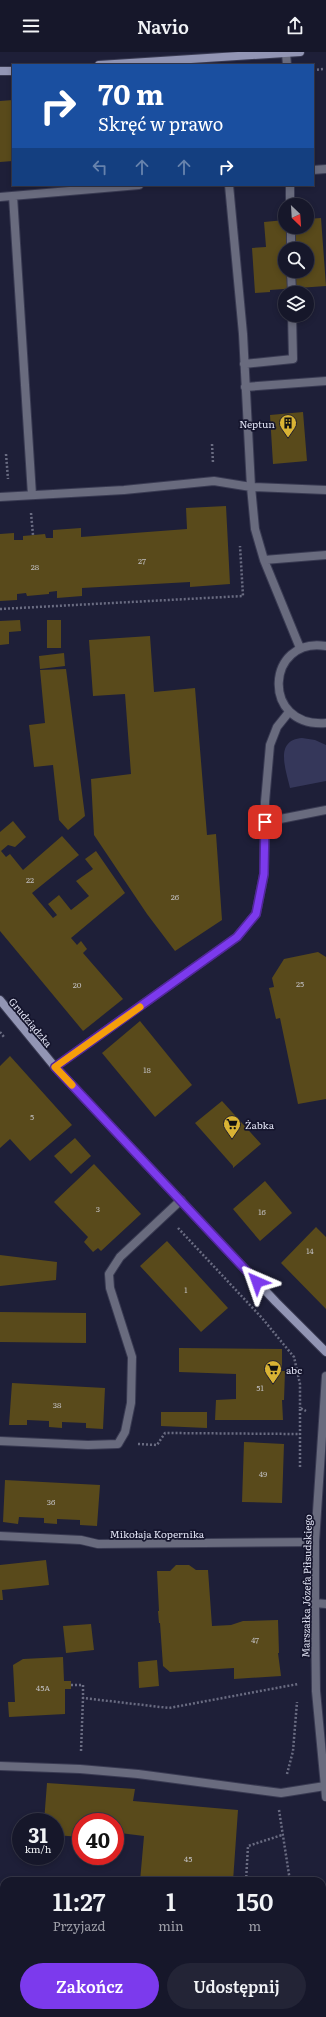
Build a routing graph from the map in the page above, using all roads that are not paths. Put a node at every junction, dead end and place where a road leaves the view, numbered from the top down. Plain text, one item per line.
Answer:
1 (300, 52) edge
2 (286, 53) edge
3 (216, 61) edge
4 (128, 64) edge
5 (286, 64) edge
6 (12, 71) edge
7 (0, 72) edge
8 (326, 169) edge
9 (314, 170) edge
10 (128, 186) edge
11 (229, 186) edge
12 (290, 186) edge
13 (13, 196) junction
14 (0, 197) edge
15 (290, 198) edge
16 (292, 322) edge
17 (244, 364) junction
18 (326, 381) edge
19 (245, 387) junction
20 (251, 487) junction
21 (326, 490) edge
22 (32, 495) junction
23 (0, 497) edge
24 (326, 554) edge
25 (264, 560) junction
26 (326, 646) edge
27 (300, 648) junction
28 (288, 712) junction
29 (326, 723) edge
30 (326, 810) edge
31 (265, 822) junction
32 (0, 1000) edge
33 (55, 1067) junction
34 (181, 1200) junction
35 (326, 1352) edge
36 (326, 1376) edge
37 (0, 1442) edge
38 (0, 1536) edge
39 (315, 1542) junction
40 (315, 1603) junction
41 (326, 1604) edge
42 (0, 1766) edge
43 (325, 1786) junction
44 (326, 1797) edge

1 - 2 street
2 - 3 street
2 - 5 street
3 - 4 street
6 - 7 street
8 - 9 street
10 - 13 street
11 - 17 street
12 - 15 street
13 - 14 street
13 - 22 street
16 - 17 street
17 - 19 street
18 - 19 street
19 - 20 street
20 - 21 street
20 - 22 street
20 - 25 street
22 - 23 street
24 - 25 street
25 - 27 street
26 - 27 street
27 - 28 street
28 - 29 street
28 - 31 street
30 - 31 street
31 - 33 street
32 - 33 street, Grudziądzka
33 - 34 street, Grudziądzka
34 - 35 street, Grudziądzka
34 - 37 street
36 - 39 street, Marszałka Józefa Piłsudskiego
38 - 39 street, Mikołaja Kopernika
39 - 40 street, Marszałka Józefa Piłsudskiego
40 - 41 street
40 - 43 street, Marszałka Józefa Piłsudskiego
42 - 43 street
43 - 44 street, Marszałka Józefa Piłsudskiego

